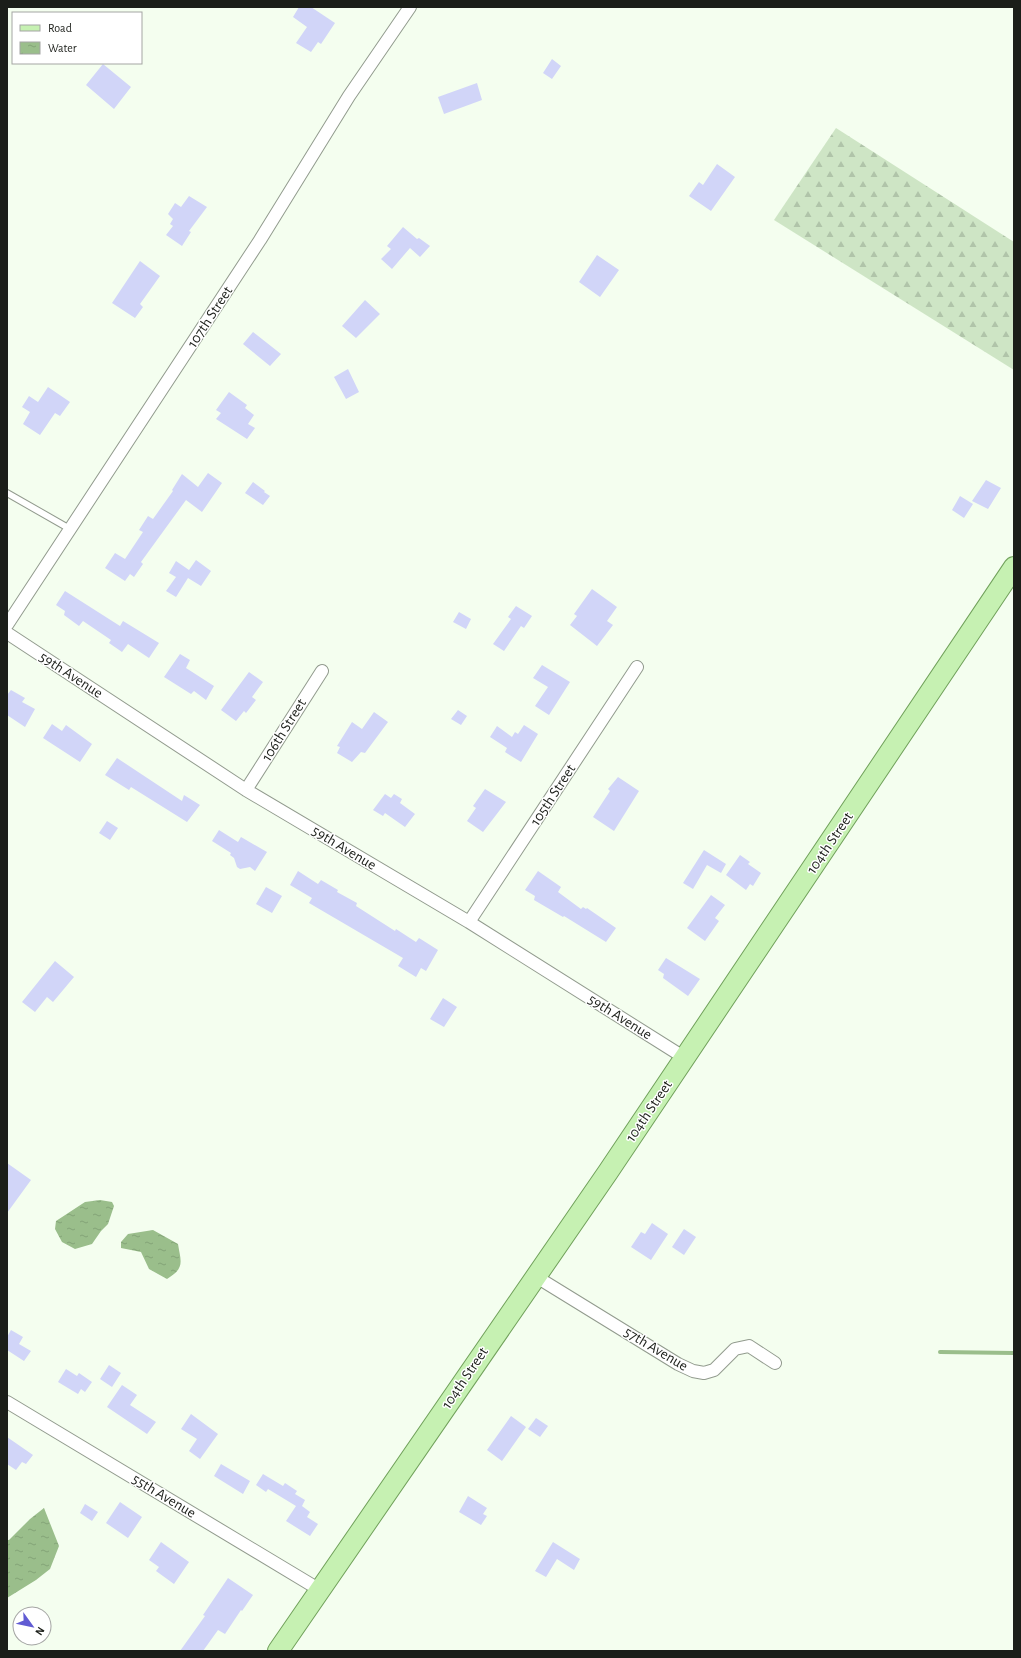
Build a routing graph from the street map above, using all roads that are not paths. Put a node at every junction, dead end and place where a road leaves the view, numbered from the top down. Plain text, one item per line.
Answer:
1 (410, 7) edge
2 (7, 493) edge
3 (70, 529) junction
4 (1014, 568) edge
5 (7, 625) edge
6 (7, 633) edge
7 (637, 667) dead end
8 (322, 670) dead end
9 (246, 790) junction
10 (469, 922) junction
11 (685, 1058) junction
12 (536, 1276) junction
13 (775, 1363) dead end
14 (7, 1402) edge
15 (320, 1590) junction
16 (278, 1651) edge

1 - 3 street, 107th Street
2 - 3 lane
3 - 5 street, 107th Street
4 - 11 main road, 104th Street
6 - 9 street, 59th Avenue
7 - 10 street, 105th Street
8 - 9 street, 106th Street
9 - 10 street, 59th Avenue
10 - 11 street, 59th Avenue
11 - 12 main road, 104th Street
12 - 13 street, 57th Avenue
12 - 15 main road, 104th Street
14 - 15 street, 55th Avenue
15 - 16 main road, 104th Street

